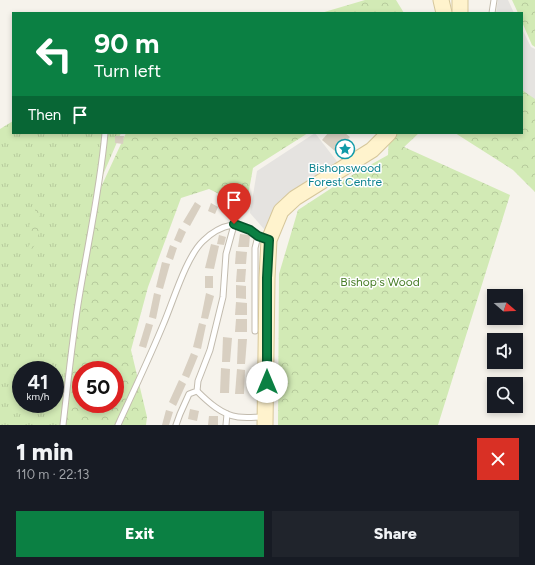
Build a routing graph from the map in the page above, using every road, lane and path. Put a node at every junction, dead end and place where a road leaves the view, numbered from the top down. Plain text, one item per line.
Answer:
1 (441, 0) edge
2 (460, 0) edge
3 (494, 0) edge
4 (444, 12) edge
5 (460, 12) edge
6 (492, 12) edge
7 (105, 134) edge
8 (388, 134) edge
9 (234, 224) junction
10 (264, 238) junction
11 (255, 331) dead end
12 (197, 392) junction
13 (227, 414) junction
14 (266, 421) edge
15 (63, 425) edge
16 (118, 425) edge
17 (176, 425) edge
18 (226, 425) edge

1 - 4 main road
2 - 5 main road
3 - 6 lane
7 - 15 lane
8 - 10 main road
9 - 10 lane
9 - 12 lane
9 - 16 lane
10 - 11 lane
10 - 14 main road
12 - 13 lane
12 - 17 lane
13 - 14 lane
13 - 18 lane

